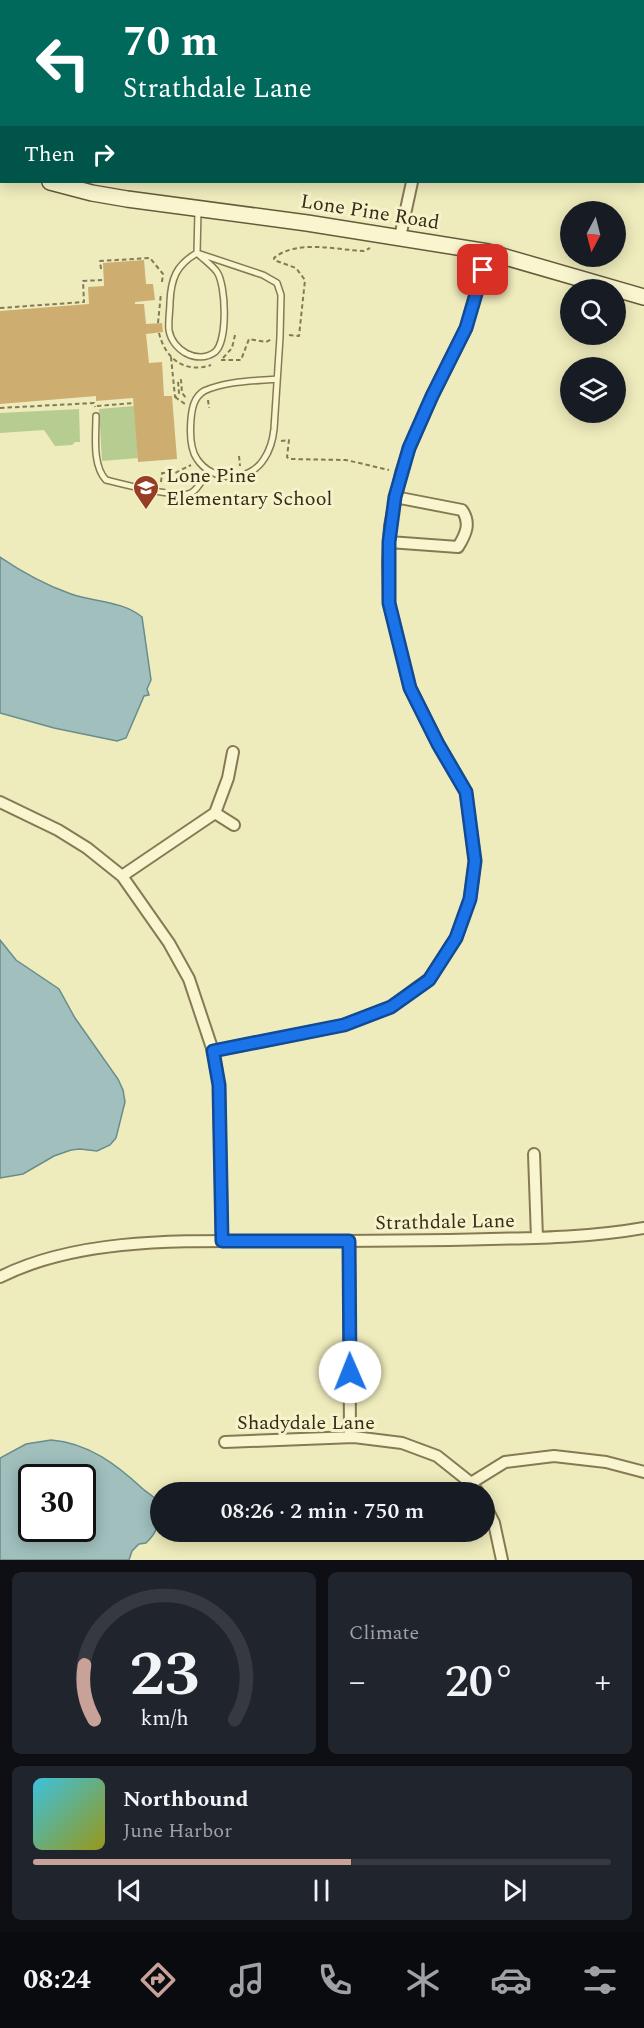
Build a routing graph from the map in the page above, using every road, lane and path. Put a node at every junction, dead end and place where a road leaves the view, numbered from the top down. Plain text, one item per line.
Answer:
1 (54, 183) edge
2 (412, 183) edge
3 (198, 209) junction
4 (400, 237) junction
5 (370, 248) dead end
6 (488, 252) junction
7 (197, 253) junction
8 (101, 269) dead end
9 (102, 280) dead end
10 (162, 283) dead end
11 (161, 291) dead end
12 (644, 297) edge
13 (0, 308) edge
14 (158, 323) dead end
15 (159, 333) dead end
16 (235, 335) dead end
17 (280, 337) junction
18 (171, 357) junction
19 (224, 358) junction
20 (277, 379) junction
21 (175, 397) junction
22 (187, 398) dead end
23 (134, 403) dead end
24 (185, 404) dead end
25 (95, 406) junction
26 (0, 408) edge
27 (96, 416) joint
28 (190, 465) dead end
29 (208, 471) junction
30 (159, 491) junction
31 (395, 497) junction
32 (389, 542) junction
33 (233, 752) dead end
34 (0, 802) edge
35 (215, 813) junction
36 (234, 825) dead end
37 (123, 876) junction
38 (213, 1051) junction
39 (534, 1154) dead end
40 (644, 1228) edge
41 (537, 1238) junction
42 (222, 1241) junction
43 (349, 1241) junction
44 (0, 1277) edge
45 (350, 1437) junction
46 (225, 1442) dead end
47 (644, 1472) edge
48 (470, 1482) edge
49 (473, 1482) edge
50 (495, 1528) edge
51 (502, 1560) edge

1 - 3 street, Lone Pine Road
2 - 4 street
3 - 4 street, Lone Pine Road
3 - 7 lane
4 - 6 street, Lone Pine Road
5 - 17 path
6 - 12 street, Lone Pine Road
6 - 31 street
7 - 7 lane
7 - 17 lane
8 - 10 path
9 - 13 path
11 - 14 path
15 - 18 path
16 - 19 path
17 - 19 path
17 - 20 lane
18 - 19 path
18 - 21 path
20 - 29 lane
20 - 29 lane
21 - 22 path
21 - 24 path
23 - 25 path
25 - 26 path
25 - 27 path
27 - 30 lane
28 - 30 path
29 - 30 lane
31 - 32 street
31 - 32 street
32 - 38 street
33 - 35 street
34 - 37 street
35 - 36 street
35 - 37 street
37 - 38 street
38 - 42 street
39 - 41 street
40 - 41 street, Strathdale Lane
41 - 43 street, Strathdale Lane
42 - 43 street, Strathdale Lane
42 - 44 street, Strathdale Lane
43 - 45 street
45 - 46 street, Shadydale Lane
45 - 48 street, Shadydale Lane
47 - 49 street
50 - 51 street

